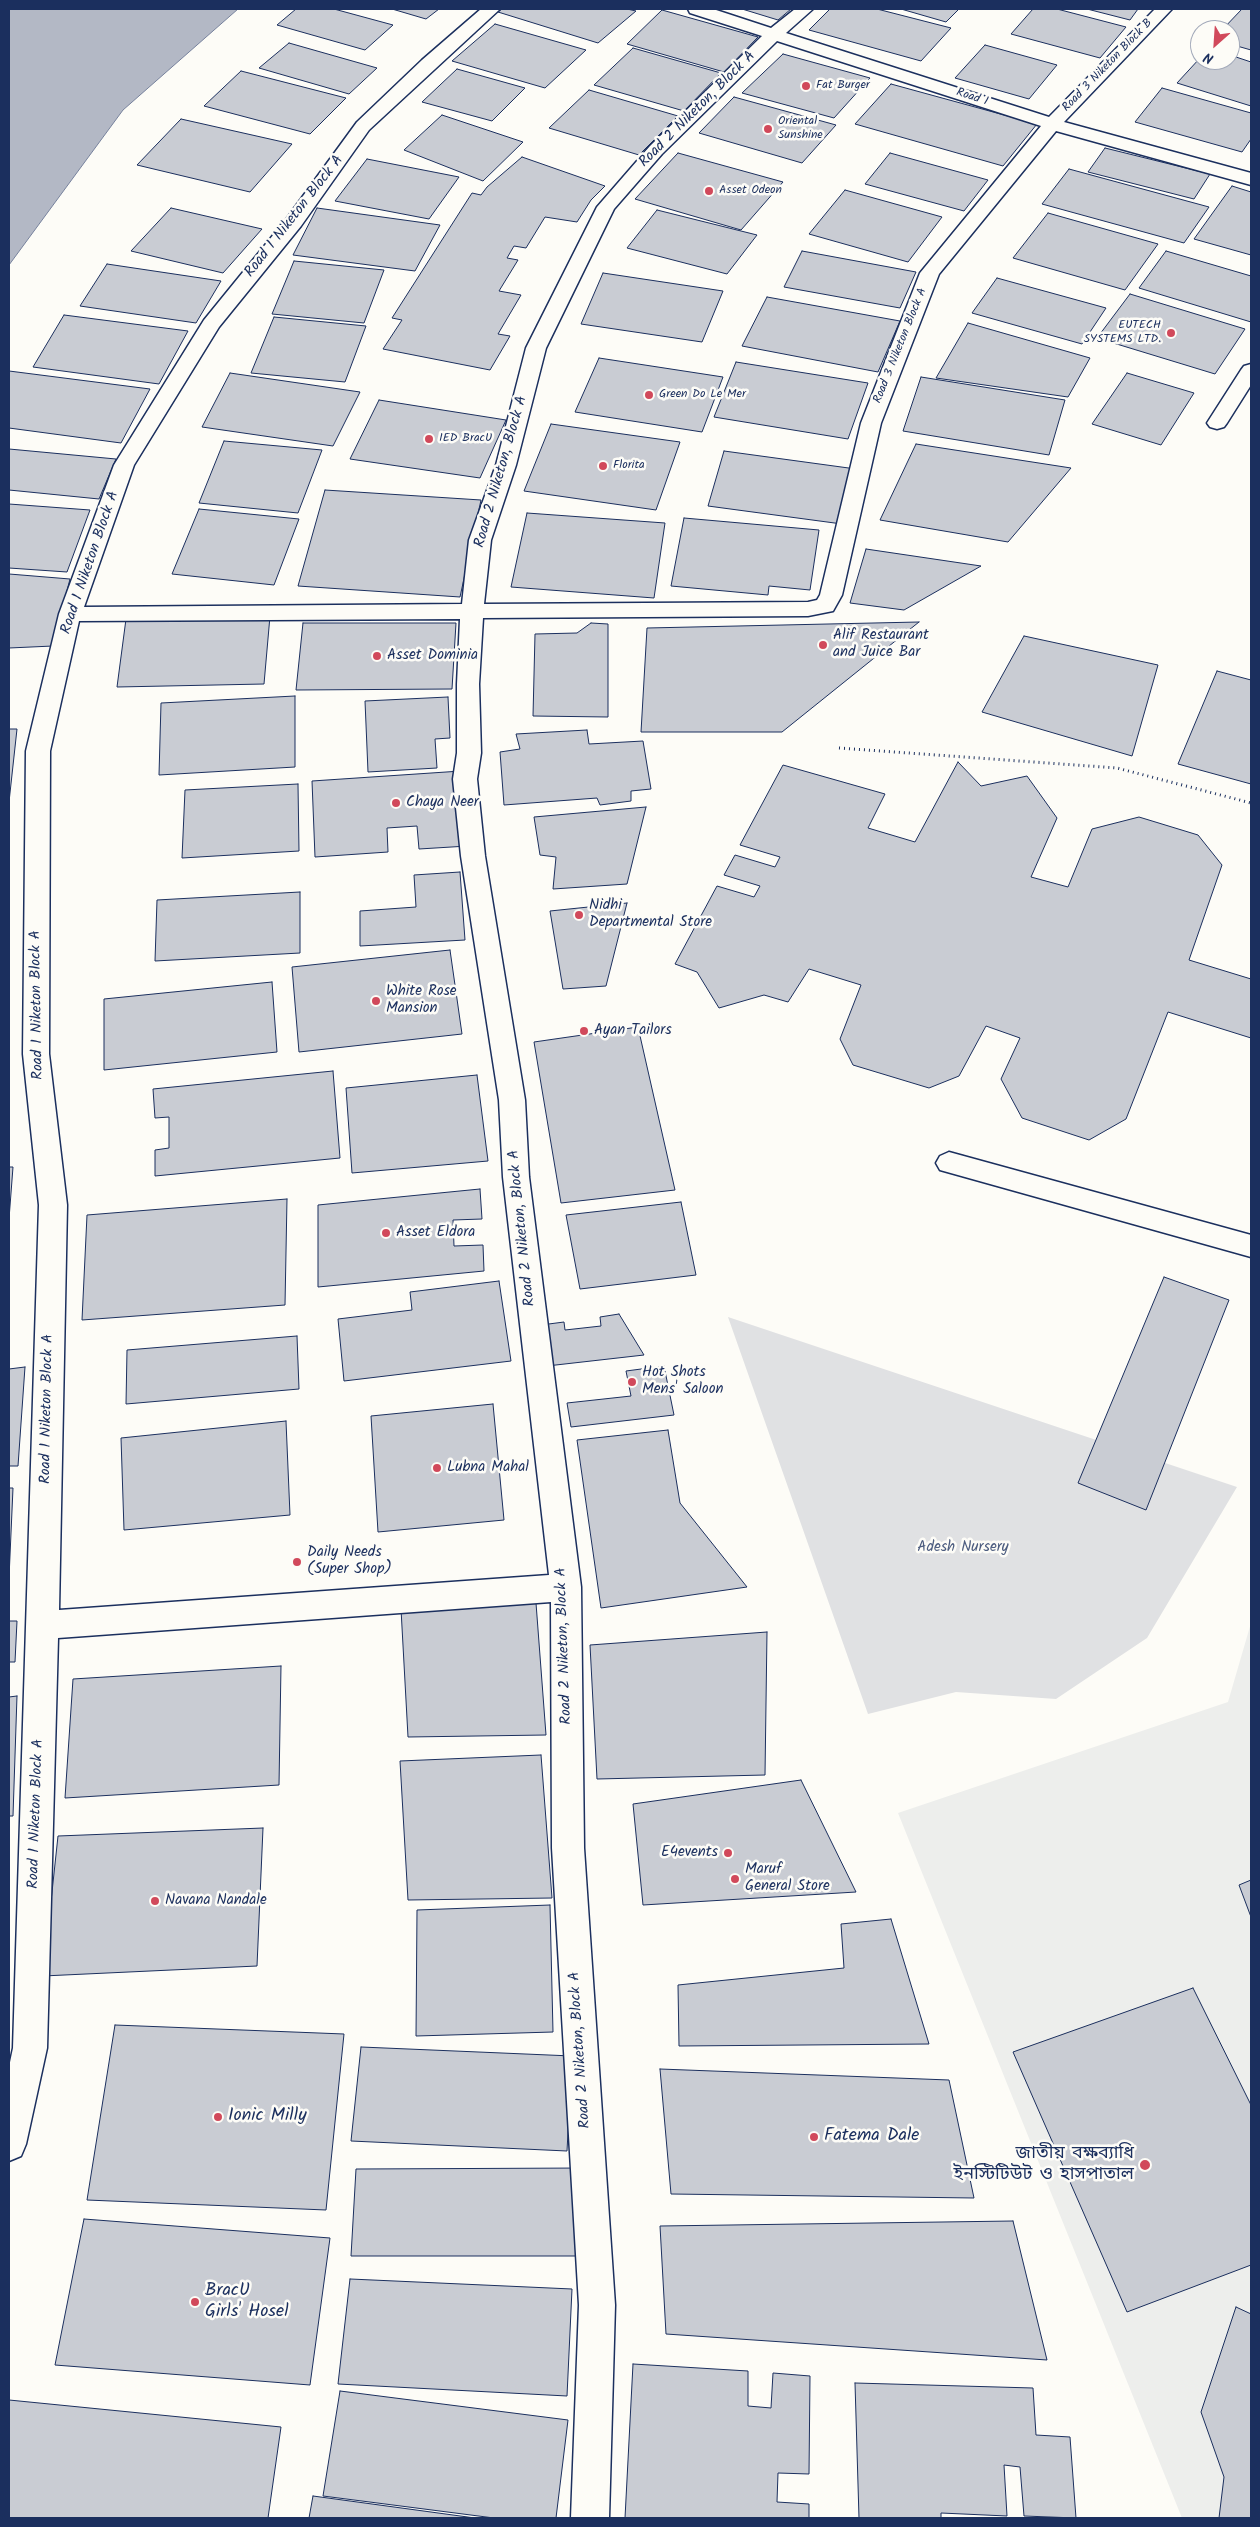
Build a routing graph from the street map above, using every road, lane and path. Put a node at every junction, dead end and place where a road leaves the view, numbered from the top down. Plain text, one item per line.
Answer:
1 (491, 9) edge
2 (696, 9) edge
3 (805, 9) edge
4 (1164, 9) edge
5 (775, 33) junction
6 (1052, 124) junction
7 (1251, 179) edge
8 (1251, 370) edge
9 (1217, 424) dead end
10 (472, 610) junction
11 (70, 614) junction
12 (839, 748) dead end
13 (1251, 803) edge
14 (949, 1163) dead end
15 (1251, 1246) edge
16 (566, 1587) junction
17 (43, 1625) junction
18 (9, 2144) edge
19 (590, 2518) edge

1 - 11 street, Road 1 Niketon Block A
2 - 5 street, Road 1
3 - 5 street, Road 2 Niketon, Block A
4 - 6 street, Road 3 Niketon Block B
5 - 6 street, Road 1
5 - 10 street, Road 2 Niketon, Block A
6 - 7 street, Road 1
6 - 10 street, Road 3 Niketon Block A
8 - 9 street
10 - 11 street
10 - 16 street, Road 2 Niketon, Block A
11 - 17 street, Road 1 Niketon Block A
12 - 13 path
14 - 15 street
16 - 17 street
16 - 19 street, Road 2 Niketon, Block A
17 - 18 street, Road 1 Niketon Block A

